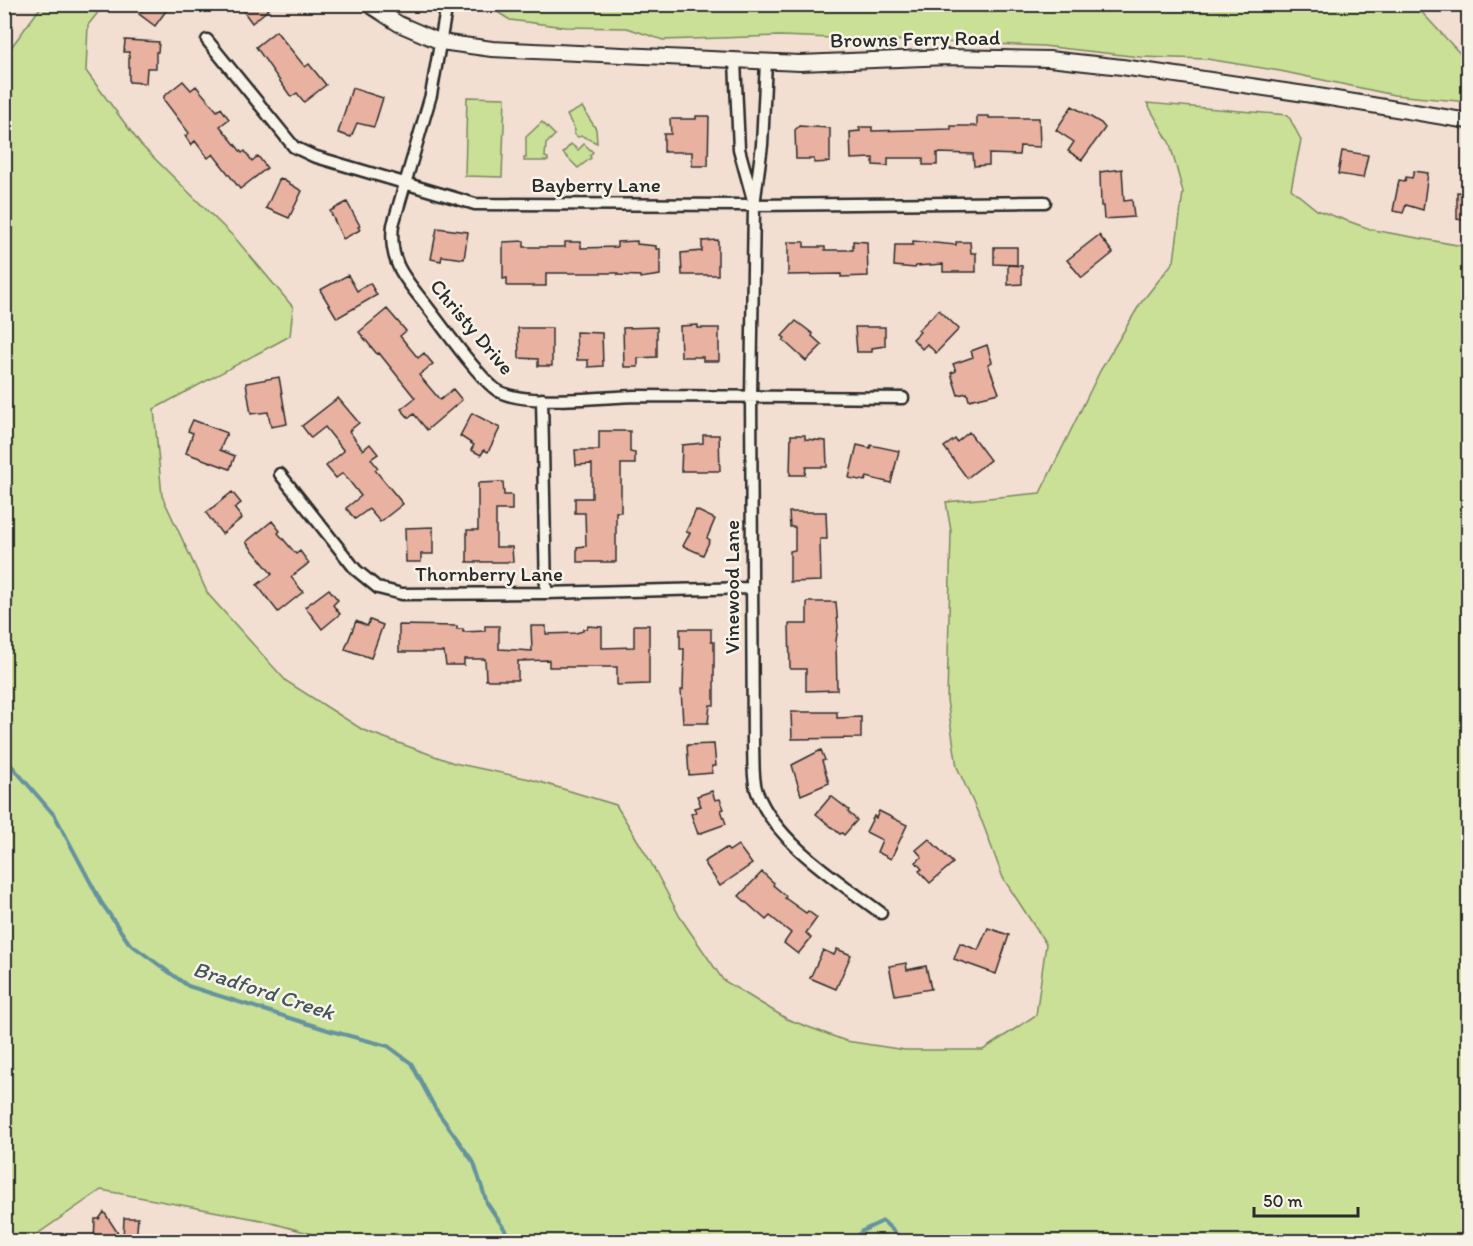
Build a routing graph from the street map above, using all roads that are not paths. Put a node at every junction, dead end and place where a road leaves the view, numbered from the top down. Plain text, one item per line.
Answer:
1 (368, 4) edge
2 (447, 4) edge
3 (207, 40) dead end
4 (441, 42) junction
5 (735, 61) junction
6 (766, 62) junction
7 (1468, 122) edge
8 (407, 182) junction
9 (1045, 202) dead end
10 (754, 205) junction
11 (751, 396) junction
12 (903, 398) dead end
13 (542, 399) junction
14 (280, 474) dead end
15 (751, 588) junction
16 (546, 593) junction
17 (881, 913) dead end

1 - 4 street, Browns Ferry Road
2 - 4 street, Christy Drive
3 - 8 street, Bayberry Lane
4 - 5 street, Browns Ferry Road
4 - 8 street, Christy Drive
5 - 6 street, Browns Ferry Road
5 - 10 street, Vinewood Lane
6 - 7 street, Browns Ferry Road
6 - 10 street, Vinewood Lane
8 - 10 street, Bayberry Lane
8 - 13 street, Christy Drive
9 - 10 street, Bayberry Lane
10 - 11 street, Vinewood Lane
11 - 12 street, Christy Drive
11 - 13 street, Christy Drive
11 - 15 street, Vinewood Lane
13 - 16 street
14 - 16 street, Thornberry Lane
15 - 16 street, Thornberry Lane
15 - 17 street, Vinewood Lane

